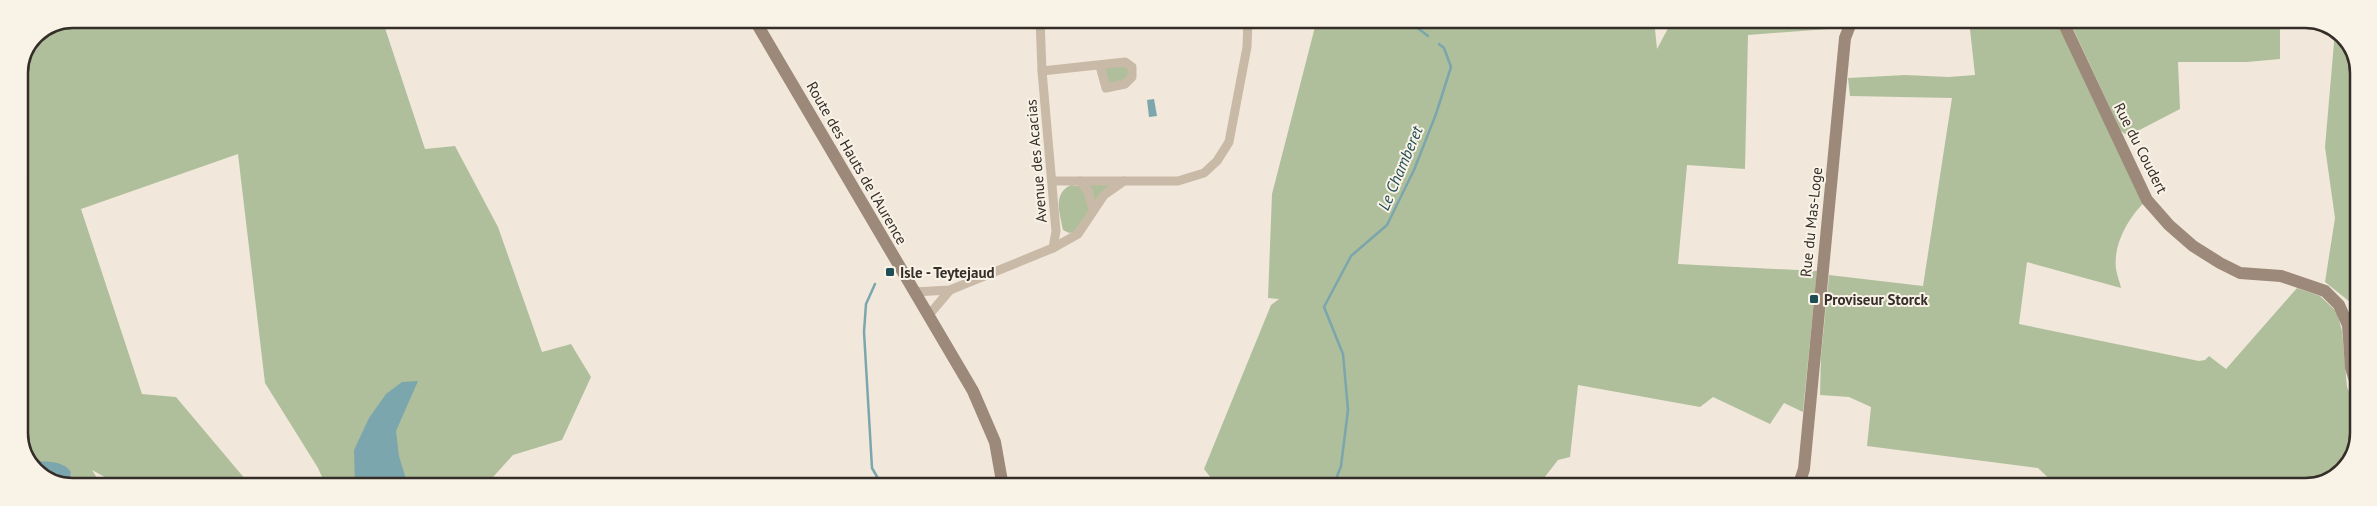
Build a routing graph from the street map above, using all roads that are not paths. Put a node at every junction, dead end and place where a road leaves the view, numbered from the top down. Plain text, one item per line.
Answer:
1 (759, 28) edge
2 (1040, 28) edge
3 (1248, 28) edge
4 (1849, 28) edge
5 (2066, 28) edge
6 (1100, 66) dead end
7 (1042, 72) junction
8 (1052, 181) junction
9 (1080, 181) junction
10 (1124, 181) junction
11 (1093, 210) junction
12 (1053, 248) junction
13 (950, 290) junction
14 (914, 292) junction
15 (928, 316) junction
16 (2350, 350) edge
17 (1002, 478) edge
18 (1801, 478) edge

1 - 14 main road, Route des Hauts de l'Aurence
2 - 7 street, Avenue des Acacias
3 - 10 street
4 - 18 main road, Rue du Mas-Loge
5 - 16 main road, Rue du Coudert
6 - 7 street
7 - 8 street, Avenue des Acacias
8 - 9 street
8 - 12 street, Avenue des Acacias
9 - 10 street
9 - 11 street
10 - 11 street
11 - 12 street
12 - 13 street
13 - 14 street
13 - 15 street
14 - 15 main road, Route des Hauts de l'Aurence
15 - 17 main road, Route des Hauts de l'Aurence

